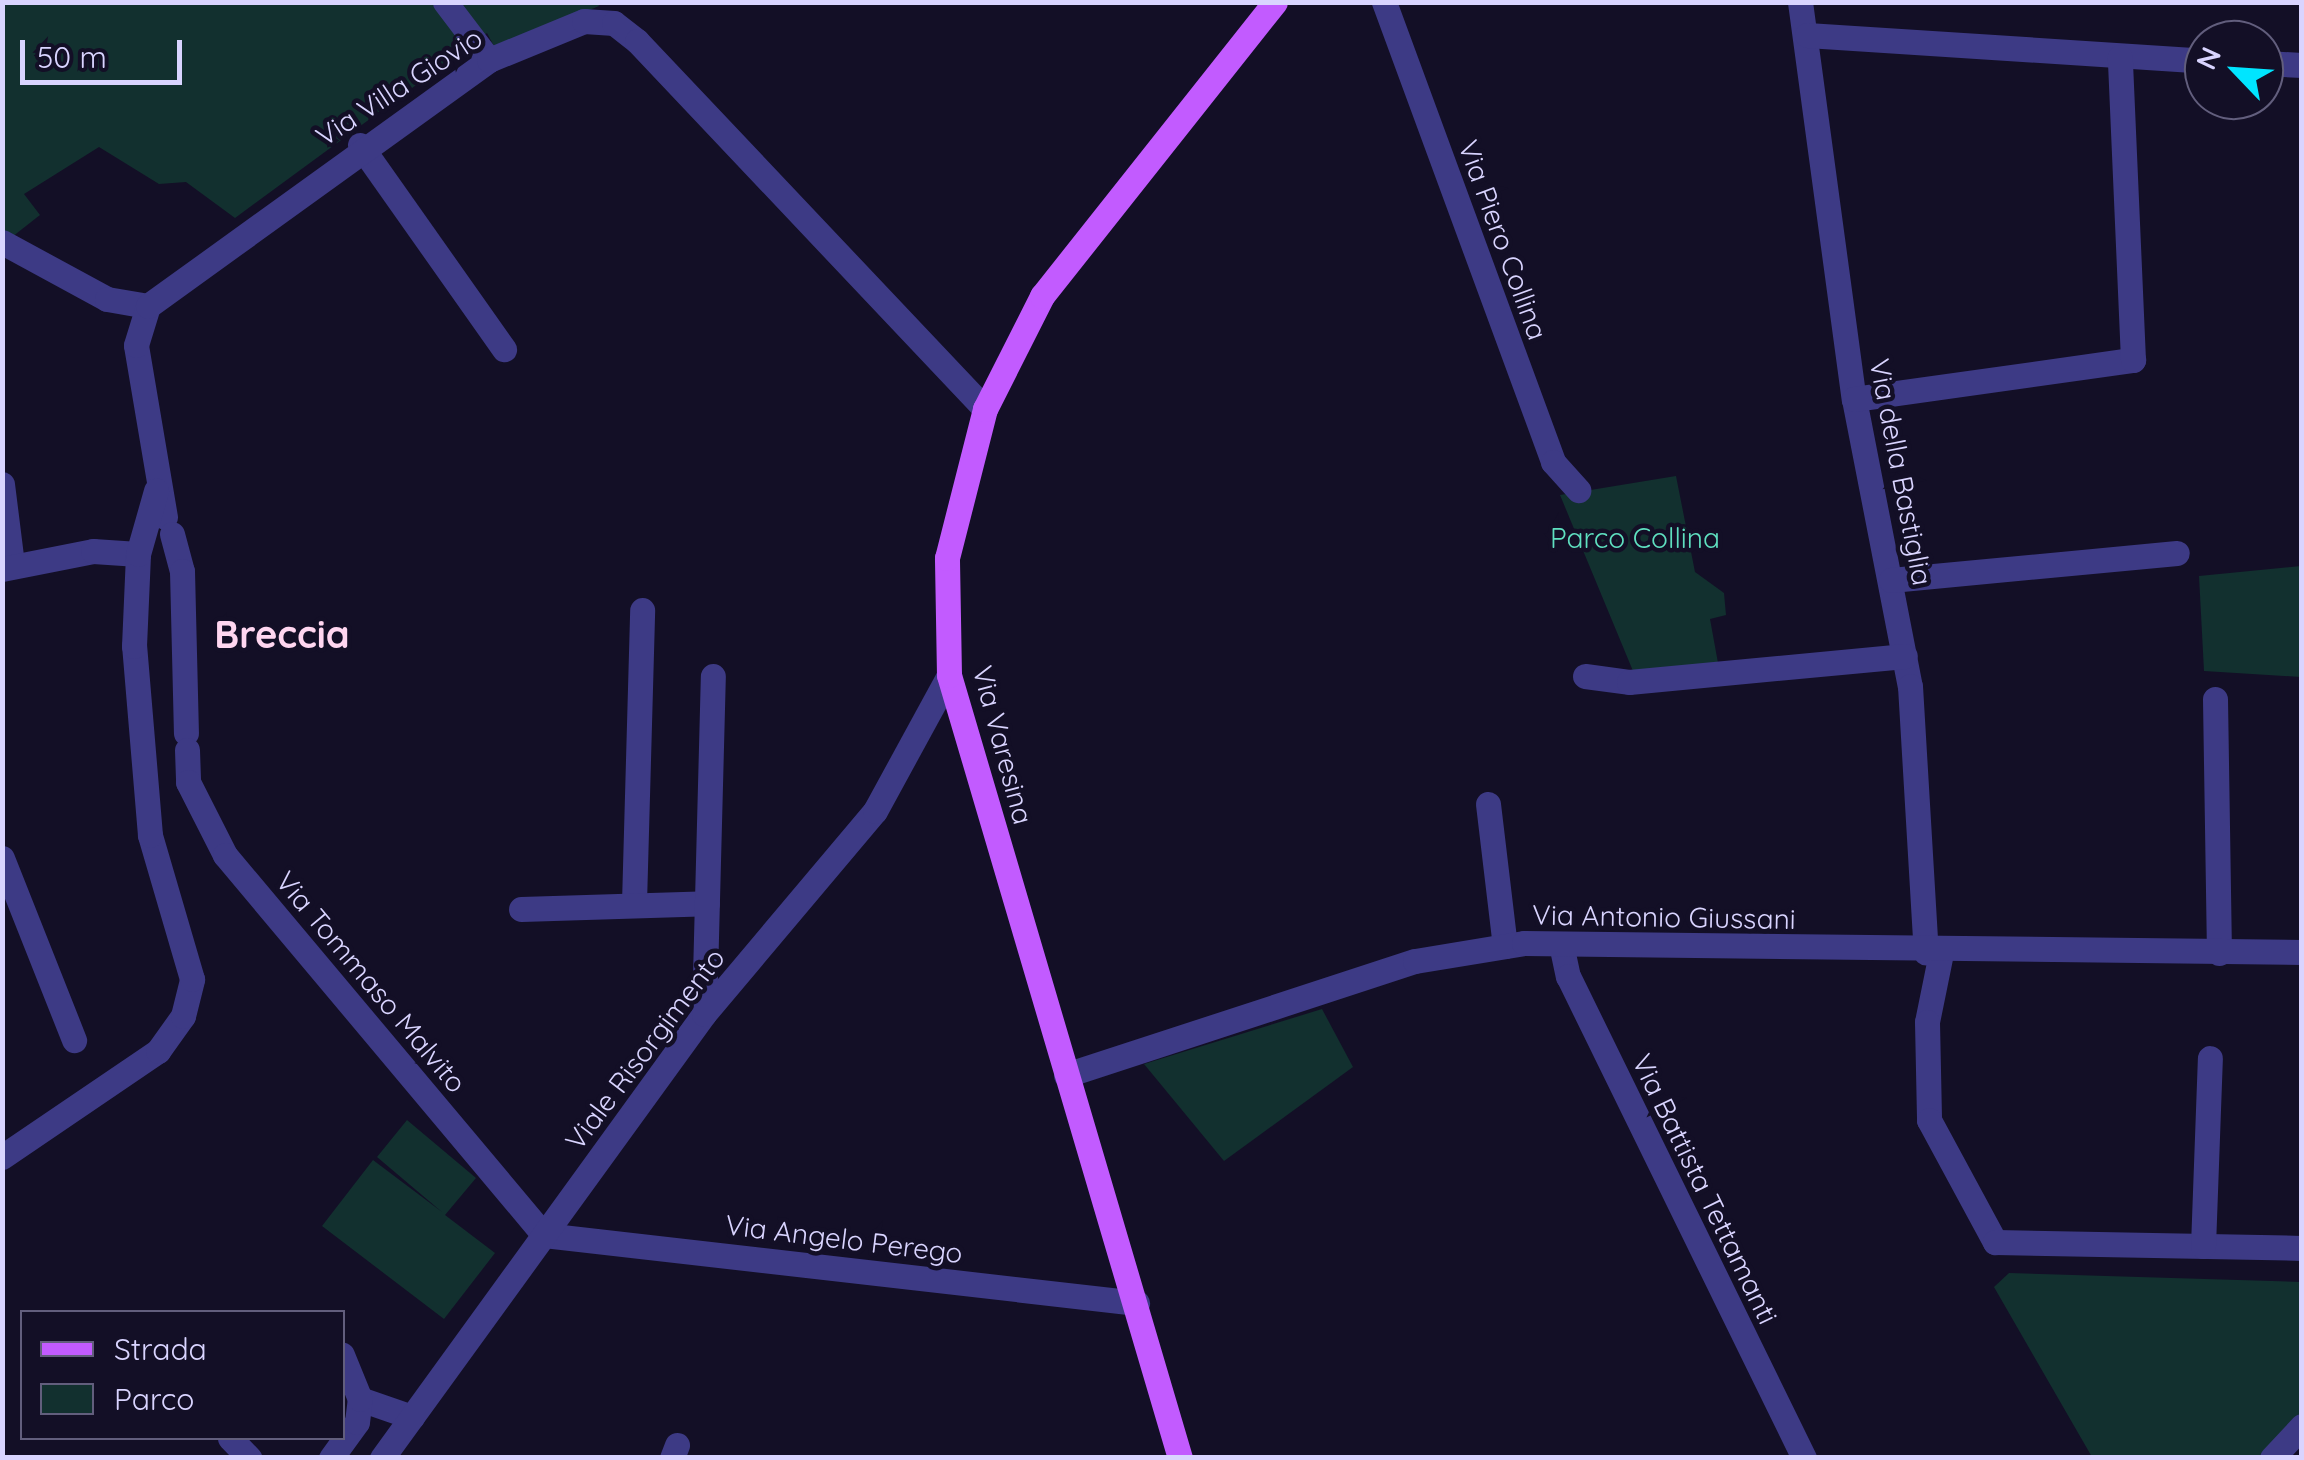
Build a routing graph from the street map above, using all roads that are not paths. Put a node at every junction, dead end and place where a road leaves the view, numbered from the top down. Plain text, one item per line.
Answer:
1 (445, 2) edge
2 (1274, 2) edge
3 (1384, 2) edge
4 (1800, 2) edge
5 (1806, 36) junction
6 (2120, 57) junction
7 (488, 60) junction
8 (2184, 60) edge
9 (360, 145) junction
10 (2, 242) edge
11 (148, 306) junction
12 (504, 349) dead end
13 (1854, 399) junction
14 (984, 409) junction
15 (2, 484) edge
16 (156, 490) junction
17 (1578, 490) dead end
18 (2177, 553) dead end
19 (138, 554) junction
20 (7, 567) edge
21 (1891, 580) junction
22 (642, 610) dead end
23 (1905, 656) junction
24 (949, 675) junction
25 (713, 676) dead end
26 (1585, 676) dead end
27 (2214, 699) dead end
28 (187, 751) junction
29 (146, 774) junction
30 (1488, 804) dead end
31 (2, 858) edge
32 (634, 902) junction
33 (707, 903) junction
34 (521, 910) dead end
35 (1561, 944) junction
36 (1505, 946) junction
37 (2302, 952) edge
38 (1934, 953) junction
39 (2220, 953) junction
40 (704, 1014) junction
41 (74, 1040) dead end
42 (2210, 1058) dead end
43 (1066, 1075) junction
44 (2, 1157) edge
45 (544, 1235) junction
46 (2204, 1246) junction
47 (2302, 1248) edge
48 (1136, 1302) junction
49 (345, 1362) edge
50 (360, 1399) junction
51 (412, 1417) junction
52 (2302, 1426) edge
53 (345, 1439) edge
54 (382, 1458) edge
55 (1180, 1458) edge
56 (1804, 1458) edge
57 (2272, 1458) edge

1 - 7 street
2 - 14 main road, Via Varesina
3 - 17 street, Via Piero Collina
4 - 5 street, Via della Bastiglia
5 - 6 street
5 - 13 street, Via della Bastiglia
6 - 8 street
6 - 13 street
7 - 9 street, Via Villa Giovio
7 - 14 street, Via Villa Giovio
9 - 11 street, Via Villa Giovio
9 - 12 street
10 - 11 street
11 - 16 street
13 - 21 street, Via della Bastiglia
14 - 24 main road, Via Varesina
15 - 20 street
16 - 19 street
16 - 28 street, Via Tommaso Malvito
18 - 21 street
19 - 20 street
19 - 29 street
21 - 23 street, Via della Bastiglia
22 - 32 street
23 - 26 street
23 - 38 street, Via della Bastiglia
24 - 40 street, Viale Risorgimento
24 - 43 main road, Via Varesina
25 - 33 street
27 - 39 street
28 - 29 street
28 - 45 street, Via Tommaso Malvito
29 - 44 street
30 - 36 street
31 - 41 street
32 - 33 street
32 - 34 street
33 - 40 street
35 - 36 street, Via Antonio Giussani
35 - 38 street, Via Antonio Giussani
35 - 56 street, Via Battista Tettamanti
36 - 43 street, Via Antonio Giussani
37 - 39 street, Via Antonio Giussani
38 - 39 street, Via Antonio Giussani
38 - 46 street, Via della Bastiglia
40 - 45 street, Viale Risorgimento
42 - 46 street
43 - 48 main road, Via Varesina
45 - 48 street, Via Angelo Perego
45 - 51 street, Viale Risorgimento
46 - 47 street
48 - 55 main road, Via Varesina
49 - 50 street
50 - 51 street
50 - 53 street
51 - 54 street, Viale Risorgimento
52 - 57 street

